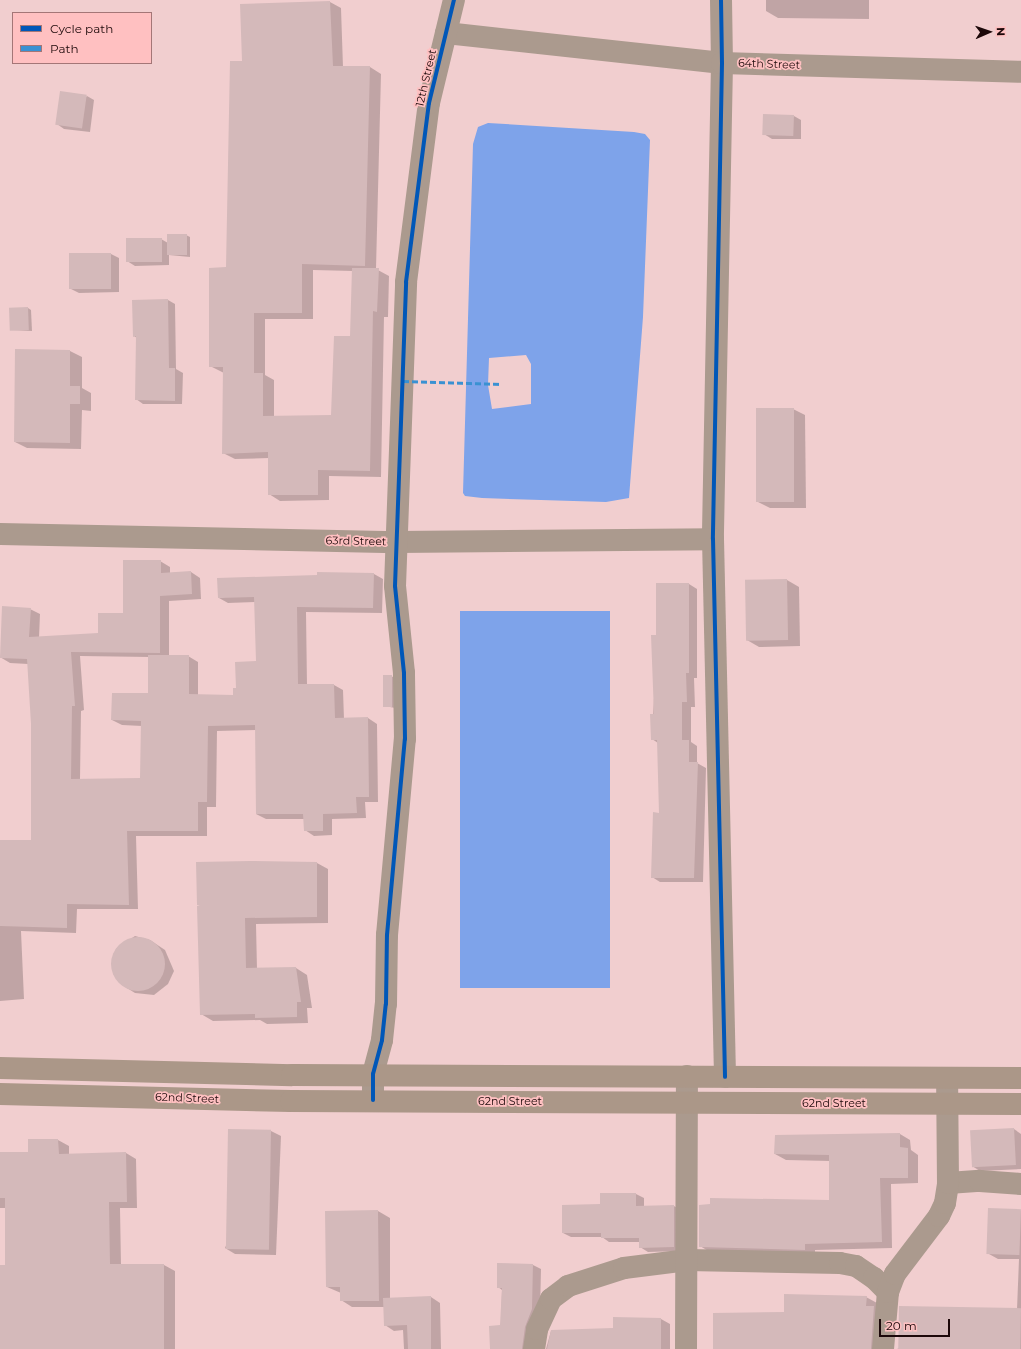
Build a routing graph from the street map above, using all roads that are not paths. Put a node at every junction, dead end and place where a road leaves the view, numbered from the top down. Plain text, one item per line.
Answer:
1 (454, 0) edge
2 (721, 0) edge
3 (446, 33) junction
4 (722, 63) junction
5 (1021, 72) edge
6 (0, 534) edge
7 (713, 539) junction
8 (396, 542) junction
9 (0, 1068) edge
10 (373, 1074) junction
11 (686, 1076) junction
12 (725, 1077) junction
13 (947, 1078) junction
14 (1021, 1078) edge
15 (0, 1094) edge
16 (373, 1100) junction
17 (687, 1102) junction
18 (948, 1104) junction
19 (1021, 1104) edge
20 (948, 1183) junction
21 (1021, 1184) edge
22 (687, 1260) junction
23 (888, 1292) junction
24 (534, 1349) edge
25 (686, 1349) edge
26 (883, 1349) edge

1 - 3 street, 12th Street
2 - 4 street
3 - 4 street, 64th Street
3 - 8 street, 12th Street
4 - 5 street, 64th Street
4 - 7 street
6 - 8 street, 63rd Street
7 - 8 street, 63rd Street
7 - 12 street
8 - 10 street, 12th Street
9 - 10 main road
10 - 11 main road
10 - 16 street, 12th Street
11 - 12 main road
11 - 17 street
12 - 13 main road
13 - 14 main road
13 - 18 street
15 - 16 main road, 62nd Street
16 - 17 main road, 62nd Street
17 - 18 main road, 62nd Street
17 - 22 street
18 - 19 main road, 62nd Street
18 - 20 street
20 - 21 street
20 - 23 street
22 - 23 street
22 - 24 street
22 - 25 street
23 - 26 street

